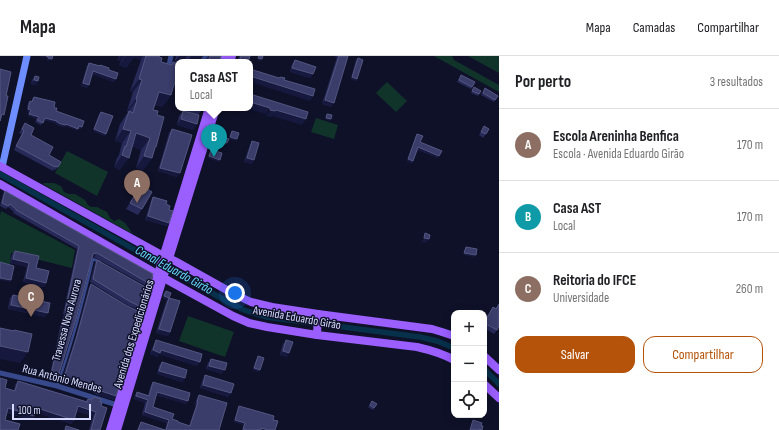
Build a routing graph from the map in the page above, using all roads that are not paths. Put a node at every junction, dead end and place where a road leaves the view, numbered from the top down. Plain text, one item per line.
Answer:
1 (27, 56) edge
2 (171, 56) edge
3 (175, 69) edge
4 (208, 111) edge
5 (215, 111) edge
6 (204, 137) junction
7 (1, 172) edge
8 (0, 184) edge
9 (102, 264) edge
10 (164, 266) junction
11 (87, 283) junction
12 (93, 287) edge
13 (318, 316) junction
14 (317, 333) junction
15 (451, 335) edge
16 (451, 358) edge
17 (487, 359) edge
18 (499, 370) edge
19 (0, 373) edge
20 (58, 386) junction
21 (487, 387) edge
22 (499, 398) edge
23 (118, 405) junction
24 (110, 430) edge
25 (117, 430) edge

1 - 7 street
2 - 3 street
4 - 6 main road, Avenida dos Expedicionários
5 - 6 main road, Avenida dos Expedicionários
6 - 10 main road, Avenida dos Expedicionários
7 - 10 main road, Avenida Eduardo Girão
8 - 10 main road, Avenida Eduardo Girão
9 - 11 lane, Travessa Nova Aurora
10 - 13 main road, Avenida Eduardo Girão
10 - 14 main road, Avenida Eduardo Girão
10 - 23 main road, Avenida dos Expedicionários
10 - 25 main road, Avenida dos Expedicionários
11 - 12 lane
11 - 20 lane, Travessa Nova Aurora
13 - 14 main road
13 - 15 main road, Avenida Eduardo Girão
14 - 16 main road, Avenida Eduardo Girão
17 - 18 main road
19 - 20 street, Rua Antônio Mendes
20 - 23 street, Rua Antônio Mendes
21 - 22 main road
23 - 24 main road, Avenida dos Expedicionários

